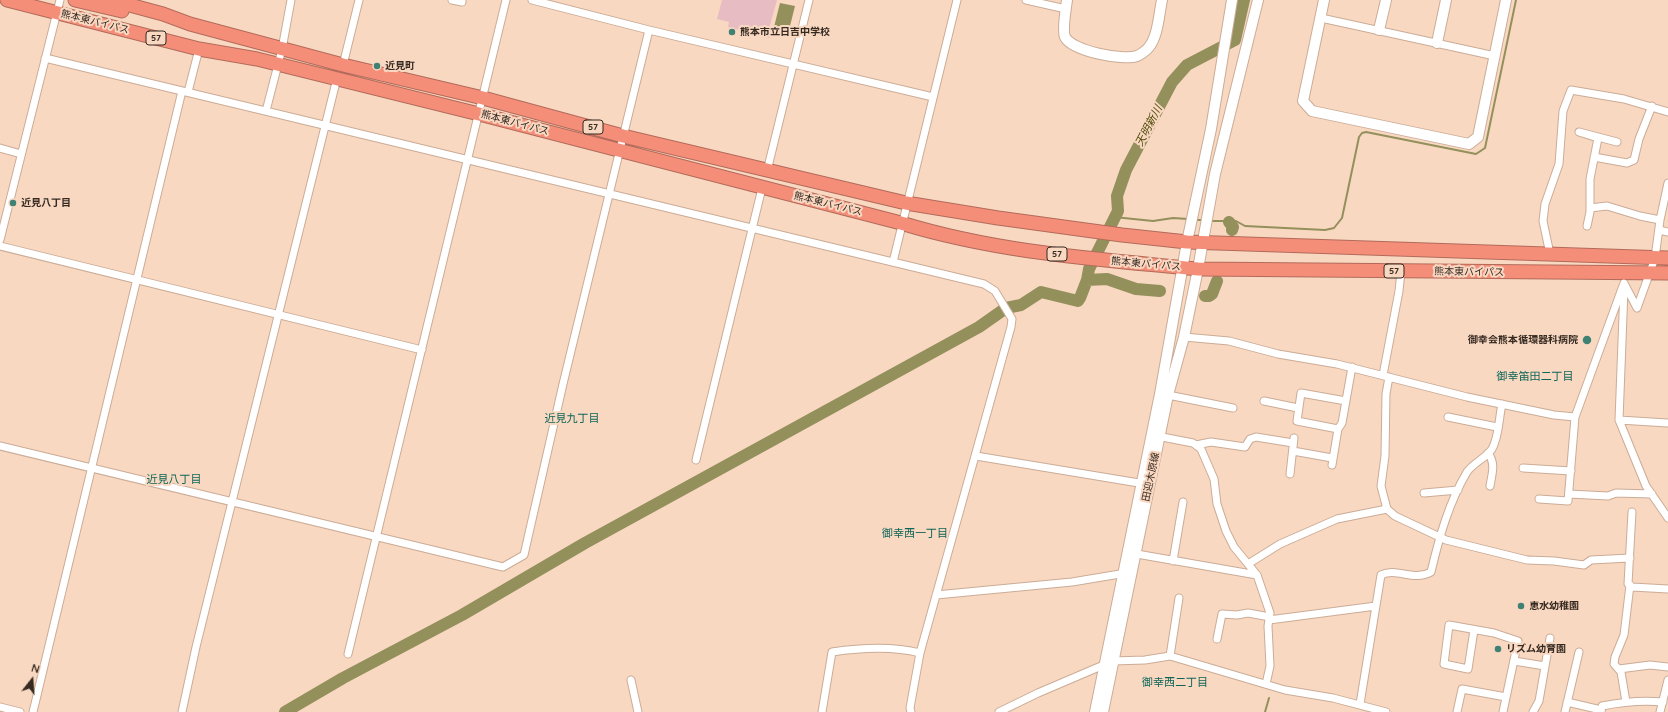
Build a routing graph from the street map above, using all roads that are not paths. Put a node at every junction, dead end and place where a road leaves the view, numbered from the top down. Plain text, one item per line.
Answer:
1 (7, 0) edge
2 (37, 0) edge
3 (74, 0) edge
4 (111, 0) edge
5 (291, 0) edge
6 (359, 0) edge
7 (452, 0) edge
8 (462, 0) edge
9 (506, 0) edge
10 (532, 0) edge
11 (808, 0) edge
12 (957, 0) edge
13 (1026, 0) edge
14 (1162, 0) edge
15 (1232, 0) edge
16 (1258, 0) edge
17 (1324, 0) edge
18 (1386, 0) edge
19 (1446, 0) edge
20 (1506, 0) edge
21 (1067, 5) edge
22 (58, 6) edge
23 (1321, 18) junction
24 (190, 24) junction
25 (649, 30) junction
26 (1379, 30) junction
27 (1436, 43) junction
28 (282, 48) junction
29 (199, 49) junction
30 (1495, 56) junction
31 (45, 58) junction
32 (257, 59) junction
33 (278, 64) junction
34 (343, 65) junction
35 (793, 65) junction
36 (337, 78) junction
37 (185, 91) junction
38 (933, 97) junction
39 (483, 98) junction
40 (1652, 106) junction
41 (266, 111) junction
42 (1668, 112) edge
43 (480, 114) junction
44 (325, 125) junction
45 (623, 136) junction
46 (1617, 142) dead end
47 (0, 148) edge
48 (619, 151) junction
49 (21, 154) junction
50 (1594, 157) junction
51 (469, 160) junction
52 (767, 171) junction
53 (1668, 182) edge
54 (762, 188) junction
55 (609, 193) junction
56 (906, 203) junction
57 (1590, 208) junction
58 (1660, 220) junction
59 (901, 223) junction
60 (1587, 226) dead end
61 (753, 228) junction
62 (1659, 230) junction
63 (1668, 232) edge
64 (0, 240) edge
65 (1187, 242) junction
66 (1202, 242) junction
67 (0, 246) edge
68 (1550, 254) junction
69 (1662, 258) edge
70 (892, 262) junction
71 (1183, 267) junction
72 (1198, 269) junction
73 (1401, 271) junction
74 (1649, 273) junction
75 (1668, 273) edge
76 (138, 280) junction
77 (1624, 283) junction
78 (278, 314) junction
79 (1184, 337) junction
80 (422, 350) junction
81 (1352, 367) junction
82 (1386, 376) junction
83 (1168, 395) junction
84 (1264, 401) dead end
85 (1346, 401) junction
86 (1502, 404) junction
87 (1233, 408) dead end
88 (1298, 408) junction
89 (1448, 417) dead end
90 (1575, 417) junction
91 (1619, 420) junction
92 (1668, 423) edge
93 (1497, 427) junction
94 (1338, 429) junction
95 (1156, 435) junction
96 (1293, 444) junction
97 (0, 446) edge
98 (1196, 446) junction
99 (1488, 453) junction
100 (976, 456) junction
101 (696, 460) dead end
102 (92, 468) junction
103 (1524, 468) dead end
104 (1571, 471) junction
105 (1290, 474) dead end
106 (1146, 484) junction
107 (1490, 486) dead end
108 (1458, 490) junction
109 (1424, 493) dead end
110 (1569, 494) junction
111 (1652, 494) junction
112 (1538, 499) dead end
113 (232, 502) junction
114 (1183, 502) dead end
115 (1664, 506) edge
116 (1387, 509) junction
117 (1632, 512) dead end
118 (1668, 518) edge
119 (376, 536) junction
120 (1439, 537) junction
121 (1131, 553) junction
122 (1630, 558) junction
123 (1173, 561) junction
124 (1248, 564) junction
125 (1127, 573) junction
126 (1257, 575) junction
127 (1630, 585) junction
128 (1668, 589) edge
129 (936, 595) junction
130 (1180, 598) dead end
131 (1376, 606) junction
132 (1269, 619) junction
133 (1474, 630) junction
134 (1550, 638) dead end
135 (1217, 639) dead end
136 (1579, 652) dead end
137 (920, 653) junction
138 (348, 654) dead end
139 (1170, 656) junction
140 (1514, 662) junction
141 (1109, 663) junction
142 (1545, 666) junction
143 (1668, 667) edge
144 (1619, 669) junction
145 (631, 680) dead end
146 (1668, 680) edge
147 (1266, 684) junction
148 (1506, 697) junction
149 (1567, 702) junction
150 (1626, 702) junction
151 (1663, 702) junction
152 (1360, 704) junction
153 (0, 707) edge
154 (1601, 711) edge
155 (20, 712) edge
156 (33, 712) edge
157 (182, 712) edge
158 (638, 712) edge
159 (822, 712) edge
160 (911, 712) edge
161 (999, 712) edge
162 (1095, 712) edge
163 (1103, 712) edge
164 (1386, 712) edge
165 (1457, 712) edge
166 (1503, 712) edge
167 (1533, 712) edge
168 (1565, 712) edge
169 (1661, 712) edge

1 - 22 highway, 熊本東バイパス / 57
2 - 22 highway
3 - 24 highway
4 - 24 highway, 熊本東バイパス / 57
5 - 28 street
6 - 34 street
7 - 8 street
9 - 39 street
10 - 25 street
11 - 35 street
12 - 38 street
13 - 21 street
14 - 21 street
15 - 65 street, 田迎木原線
16 - 66 street, 田迎木原線
17 - 23 street
18 - 26 street
19 - 27 street
20 - 30 street
22 - 29 highway, 熊本東バイパス / 57
22 - 31 street
22 - 32 highway
23 - 26 street
23 - 30 street
24 - 28 highway, 熊本東バイパス / 57
25 - 35 street
25 - 45 street
26 - 27 street
27 - 30 street
28 - 33 street
28 - 34 highway, 熊本東バイパス / 57
29 - 32 highway, 熊本東バイパス / 57
29 - 37 street
31 - 37 street
31 - 49 street
32 - 33 highway, 熊本東バイパス / 57
33 - 36 highway, 熊本東バイパス / 57
33 - 41 street
34 - 39 highway, 熊本東バイパス / 57
35 - 38 street
35 - 52 street
36 - 43 highway, 熊本東バイパス / 57
36 - 44 street
37 - 41 street
37 - 76 street
38 - 56 street
39 - 43 street
39 - 45 highway, 熊本東バイパス / 57
40 - 42 street
40 - 50 street
40 - 68 street
41 - 44 street
43 - 48 highway, 熊本東バイパス / 57
43 - 51 street
44 - 51 street
44 - 78 street
45 - 48 street
45 - 52 highway, 熊本東バイパス / 57
46 - 50 street
47 - 49 street
48 - 54 highway, 熊本東バイパス / 57
48 - 55 street
49 - 64 street
50 - 57 street
51 - 55 street
51 - 80 street
52 - 56 highway, 熊本東バイパス / 57
53 - 58 street
54 - 59 highway, 熊本東バイパス / 57
54 - 61 street
55 - 61 street
55 - 119 street
56 - 59 street
56 - 65 highway, 熊本東バイパス / 57
57 - 58 street
57 - 60 street
58 - 62 street
59 - 70 street
59 - 71 highway, 熊本東バイパス / 57
61 - 70 street
61 - 101 street
62 - 63 street
62 - 69 street
65 - 66 highway, 熊本東バイパス / 57
65 - 71 street, 田迎木原線
66 - 68 highway, 熊本東バイパス / 57
66 - 72 street, 田迎木原線
67 - 76 street
68 - 69 highway, 熊本東バイパス / 57
69 - 74 street
70 - 100 street
71 - 72 highway, 熊本東バイパス / 57
71 - 95 street, 田迎木原線
72 - 73 highway, 熊本東バイパス / 57
72 - 79 street, 田迎木原線
73 - 74 highway, 熊本東バイパス / 57
73 - 82 street
74 - 75 highway, 熊本東バイパス / 57
74 - 77 street
76 - 78 street
76 - 102 street
77 - 90 street
77 - 91 street
78 - 80 street
78 - 113 street
79 - 81 street
79 - 83 street, 田迎木原線
80 - 119 street
81 - 82 street
81 - 85 street
82 - 86 street
82 - 116 street
83 - 87 street
83 - 95 street, 田迎木原線
84 - 88 street
85 - 88 street
85 - 94 street
86 - 90 street
86 - 93 street
88 - 94 street
89 - 93 street
90 - 104 street
91 - 92 street
91 - 111 street
93 - 99 street
94 - 96 street
95 - 98 street
95 - 106 street, 田迎木原線
96 - 98 street
96 - 105 street
97 - 102 street
98 - 124 street
99 - 107 street
99 - 108 street
100 - 106 street
100 - 129 street
102 - 113 street
102 - 156 street
103 - 104 street
104 - 110 street
106 - 121 street, 田迎木原線
108 - 109 street
108 - 120 street
110 - 111 street
110 - 112 street
111 - 115 street
113 - 119 street
113 - 157 street
114 - 123 street
115 - 118 street
116 - 120 street
116 - 124 street
117 - 122 street
119 - 138 street
120 - 122 street
120 - 131 street
121 - 123 street
121 - 125 street, 田迎木原線
122 - 127 street
123 - 126 street
124 - 126 street
125 - 129 street
125 - 141 street, 田迎木原線
126 - 132 street
127 - 128 street
127 - 144 street
129 - 137 street
130 - 139 street
131 - 132 street
131 - 152 street
132 - 135 street
132 - 147 street
133 - 133 street
133 - 140 street
134 - 142 street
136 - 149 street
137 - 159 street
137 - 160 street
139 - 141 street
139 - 147 street
140 - 142 street
140 - 148 street
141 - 161 street
141 - 162 street, 田迎木原線
141 - 163 street, 田迎木原線
142 - 167 street
143 - 144 street
144 - 150 street
145 - 158 street
146 - 151 street
147 - 152 street
148 - 165 street
148 - 166 street
149 - 154 street
149 - 168 street
150 - 151 street
150 - 154 street
151 - 169 street
152 - 164 street
153 - 155 street

